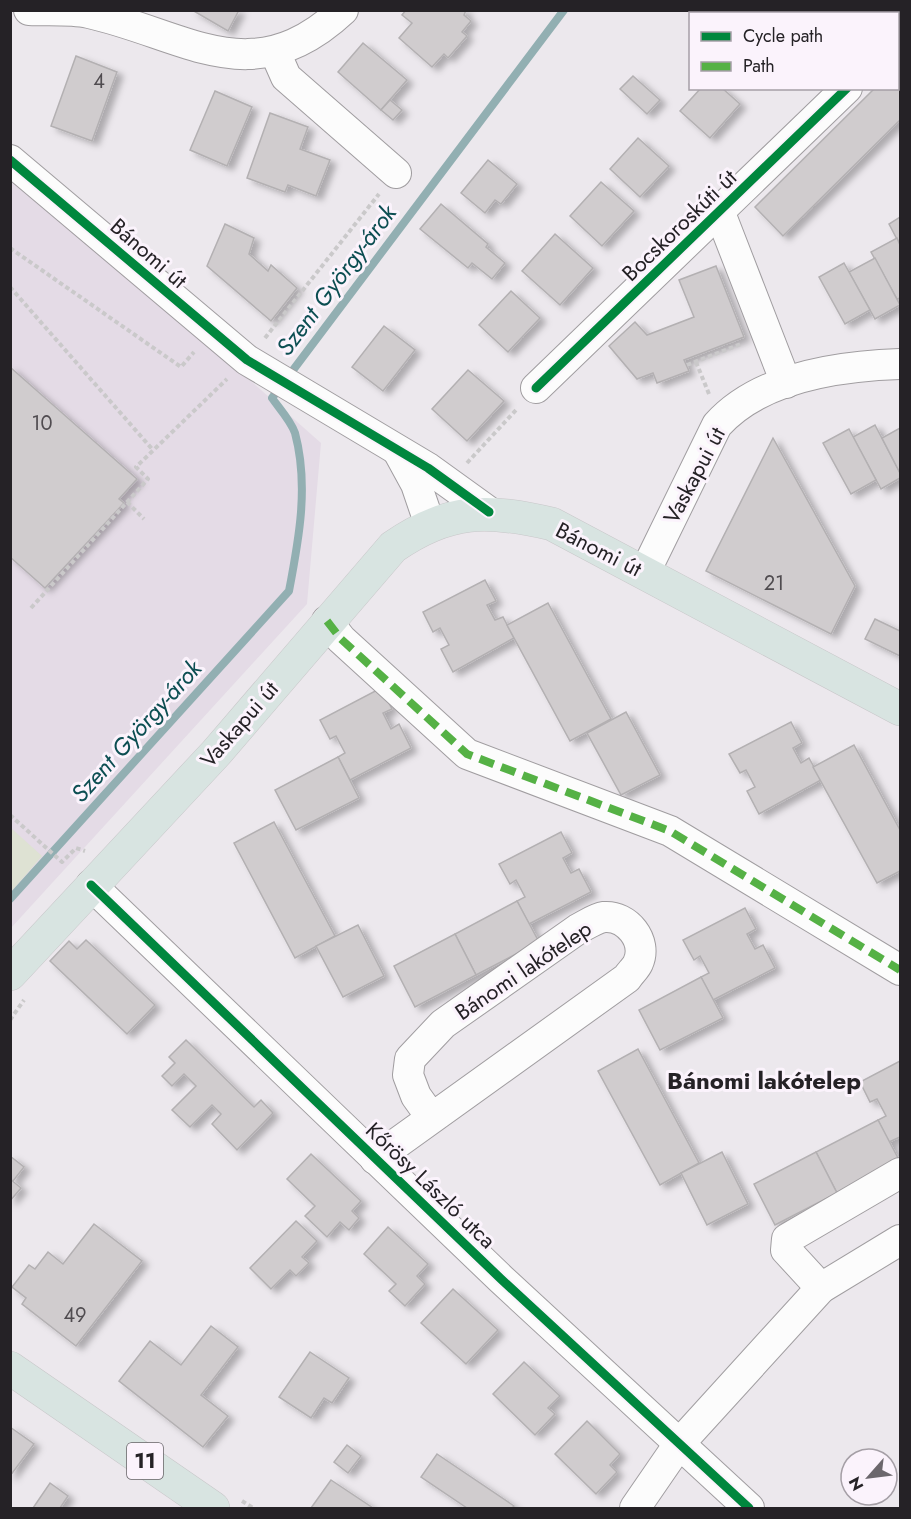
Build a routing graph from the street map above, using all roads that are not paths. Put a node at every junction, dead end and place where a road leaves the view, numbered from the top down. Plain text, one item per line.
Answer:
1 (29, 10) edge
2 (343, 10) edge
3 (88, 11) edge
4 (275, 52) junction
5 (845, 90) edge
6 (10, 160) edge
7 (396, 173) road end
8 (720, 213) junction
9 (900, 364) edge
10 (786, 383) junction
11 (536, 388) road end
12 (398, 451) junction
13 (489, 512) junction
14 (430, 525) junction
15 (645, 572) junction
16 (327, 621) junction
17 (900, 709) edge
18 (91, 885) junction
19 (900, 970) edge
20 (10, 974) edge
21 (431, 1117) junction
22 (375, 1159) junction
23 (900, 1173) edge
24 (900, 1240) edge
25 (821, 1288) junction
26 (10, 1368) edge
27 (679, 1444) junction
28 (213, 1509) edge
29 (635, 1509) edge
30 (749, 1509) edge

1 - 3 street
2 - 4 street
3 - 4 street
4 - 7 street
5 - 8 street, Bocskoroskúti út
6 - 12 street, Bánomi út
8 - 10 street
8 - 11 street, Bocskoroskúti út
9 - 10 street, Vaskapui út
10 - 15 street, Vaskapui út
12 - 13 street, Bánomi út
12 - 14 street
13 - 14 main road, Vaskapui út
13 - 15 main road, Bánomi út
14 - 16 main road, Vaskapui út
15 - 17 main road, Bánomi út
16 - 18 main road, Vaskapui út
16 - 19 street
18 - 20 main road, Vaskapui út
18 - 22 street, Kőrösy László utca
21 - 21 street, Bánomi lakótelep
21 - 22 street, Bánomi lakótelep
22 - 27 street, Kőrösy László utca
23 - 25 street
24 - 25 street
25 - 27 street
26 - 28 main road, 11
27 - 29 street
27 - 30 street, Kőrösy László utca

